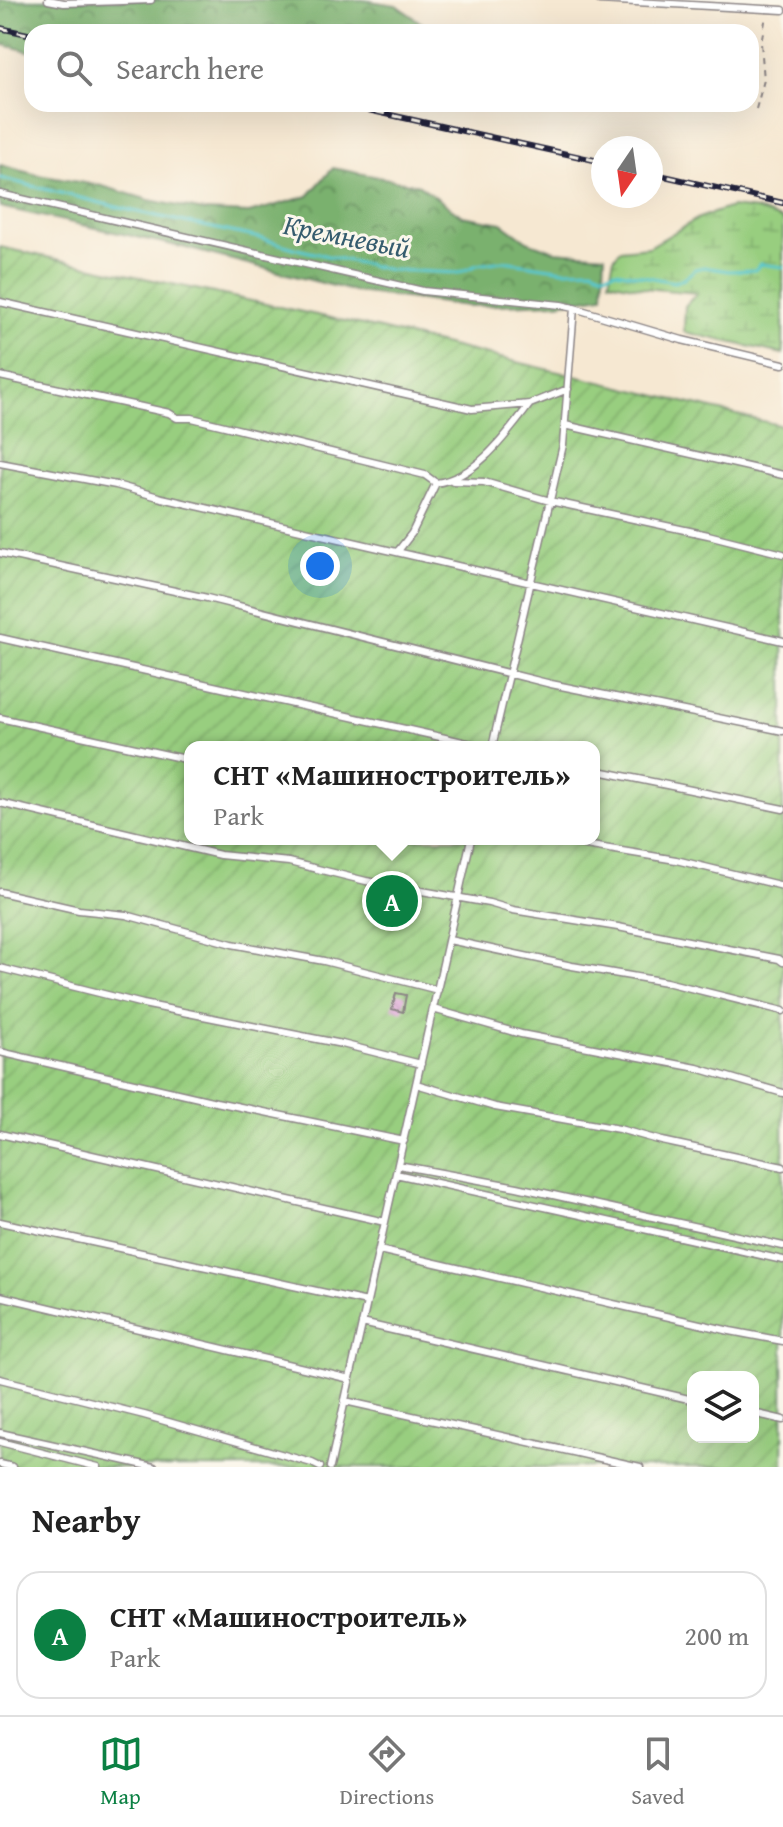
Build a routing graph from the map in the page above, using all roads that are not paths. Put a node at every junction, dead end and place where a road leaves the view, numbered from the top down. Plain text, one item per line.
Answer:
1 (48, 0) edge
2 (151, 0) edge
3 (599, 0) edge
4 (783, 10) edge
5 (0, 194) edge
6 (0, 302) edge
7 (574, 308) junction
8 (783, 364) edge
9 (0, 376) edge
10 (568, 389) junction
11 (530, 404) junction
12 (565, 425) junction
13 (0, 463) edge
14 (783, 475) edge
15 (453, 481) junction
16 (436, 483) junction
17 (550, 501) junction
18 (398, 551) junction
19 (0, 553) edge
20 (783, 554) edge
21 (531, 582) junction
22 (0, 638) edge
23 (783, 641) edge
24 (509, 675) junction
25 (0, 718) edge
26 (783, 731) edge
27 (458, 741) edge
28 (493, 741) edge
29 (184, 759) edge
30 (600, 771) edge
31 (0, 803) edge
32 (783, 809) edge
33 (470, 845) edge
34 (585, 845) edge
35 (783, 886) edge
36 (0, 892) edge
37 (458, 899) junction
38 (449, 940) junction
39 (783, 962) edge
40 (0, 968) edge
41 (438, 990) junction
42 (433, 1009) junction
43 (783, 1011) edge
44 (0, 1052) edge
45 (421, 1064) junction
46 (416, 1084) junction
47 (783, 1093) edge
48 (0, 1134) edge
49 (404, 1141) junction
50 (398, 1165) junction
51 (783, 1167) edge
52 (396, 1174) junction
53 (0, 1222) edge
54 (385, 1222) junction
55 (783, 1246) edge
56 (379, 1250) junction
57 (783, 1260) edge
58 (0, 1296) edge
59 (367, 1302) junction
60 (362, 1323) junction
61 (783, 1341) edge
62 (0, 1379) edge
63 (350, 1379) junction
64 (687, 1399) edge
65 (345, 1401) junction
66 (759, 1414) edge
67 (783, 1420) edge
68 (0, 1433) edge
69 (0, 1442) edge
70 (0, 1464) edge
71 (13, 1467) edge
72 (98, 1467) edge
73 (154, 1467) edge
74 (320, 1467) edge
75 (330, 1467) edge
76 (640, 1467) edge

1 - 2 lane
3 - 4 lane
5 - 7 lane
6 - 11 lane
7 - 8 lane
7 - 10 lane
9 - 16 lane
10 - 11 lane
10 - 12 lane
11 - 15 lane
12 - 14 lane
12 - 17 lane
13 - 18 lane
15 - 16 lane
15 - 17 lane
16 - 18 lane
17 - 20 lane
17 - 21 lane
18 - 21 lane
19 - 24 lane
21 - 23 lane
21 - 24 lane
22 - 27 lane
24 - 26 lane
24 - 28 lane
25 - 29 lane
30 - 32 lane
31 - 37 lane
33 - 37 lane
34 - 35 lane
36 - 41 lane
37 - 38 lane
37 - 39 lane
38 - 41 lane
38 - 43 lane
40 - 45 lane
41 - 42 lane
42 - 45 lane
42 - 47 lane
44 - 49 lane
45 - 46 lane
46 - 49 lane
46 - 51 lane
48 - 54 lane
49 - 50 lane
50 - 52 lane
50 - 55 lane
52 - 54 lane
52 - 57 lane
53 - 59 lane
54 - 56 lane
56 - 59 lane
56 - 61 lane
58 - 63 lane
59 - 60 lane
60 - 63 lane
60 - 64 lane
62 - 74 lane
63 - 65 lane
65 - 75 lane
65 - 76 lane
66 - 67 lane
68 - 73 lane
69 - 72 lane
70 - 71 lane

